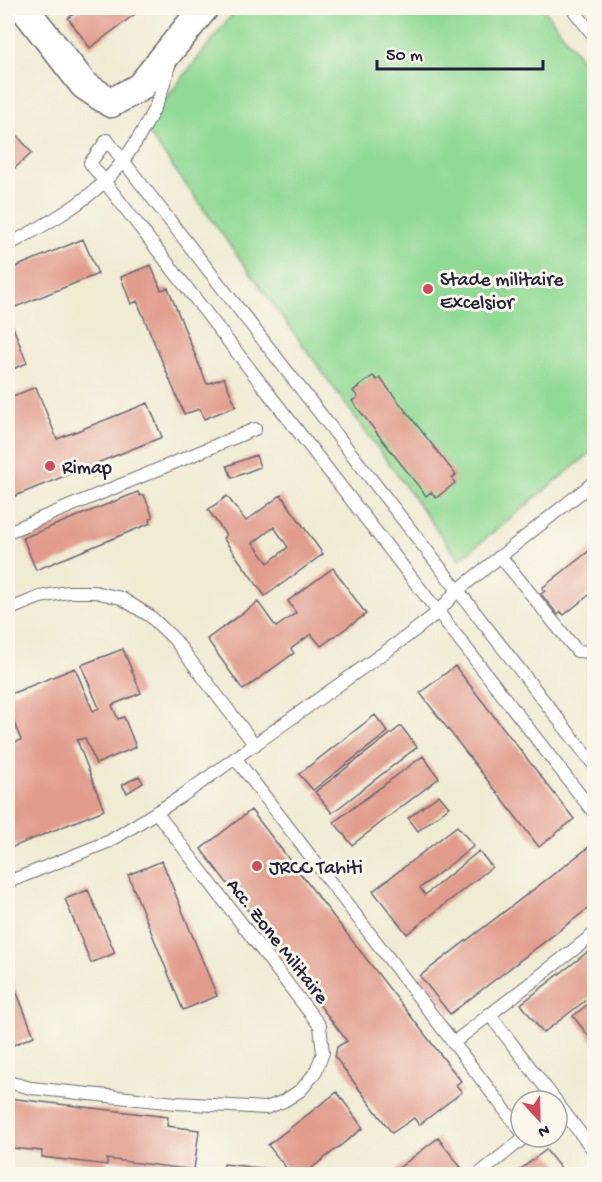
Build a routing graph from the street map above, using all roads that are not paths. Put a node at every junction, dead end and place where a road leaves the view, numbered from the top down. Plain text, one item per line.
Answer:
1 (24, 8) edge
2 (204, 8) edge
3 (572, 8) edge
4 (594, 36) edge
5 (174, 44) junction
6 (123, 160) junction
7 (104, 182) junction
8 (8, 245) edge
9 (255, 429) dead end
10 (594, 482) edge
11 (8, 532) edge
12 (500, 556) junction
13 (458, 590) junction
14 (8, 610) edge
15 (438, 611) junction
16 (594, 652) edge
17 (255, 745) junction
18 (236, 759) junction
19 (594, 765) edge
20 (156, 812) junction
21 (594, 813) edge
22 (8, 882) edge
23 (594, 934) edge
24 (489, 1014) junction
25 (453, 1043) junction
26 (8, 1082) edge
27 (545, 1089) edge
28 (509, 1115) edge
29 (569, 1120) edge
30 (510, 1149) edge
31 (594, 1151) edge
32 (479, 1174) edge

1 - 5 street
2 - 5 street
3 - 4 lane
5 - 6 lane
6 - 7 lane
6 - 7 lane
6 - 13 lane
7 - 8 lane
7 - 15 lane
9 - 11 lane
10 - 12 lane
12 - 13 lane
12 - 16 lane
13 - 15 lane
13 - 19 lane
14 - 17 lane
15 - 17 lane
15 - 21 lane
17 - 18 lane
18 - 20 lane
18 - 25 lane
20 - 22 lane
20 - 26 lane, Acc. Zone Militaire
23 - 24 lane
24 - 25 lane
24 - 27 lane
25 - 28 lane
29 - 31 lane
30 - 32 lane

